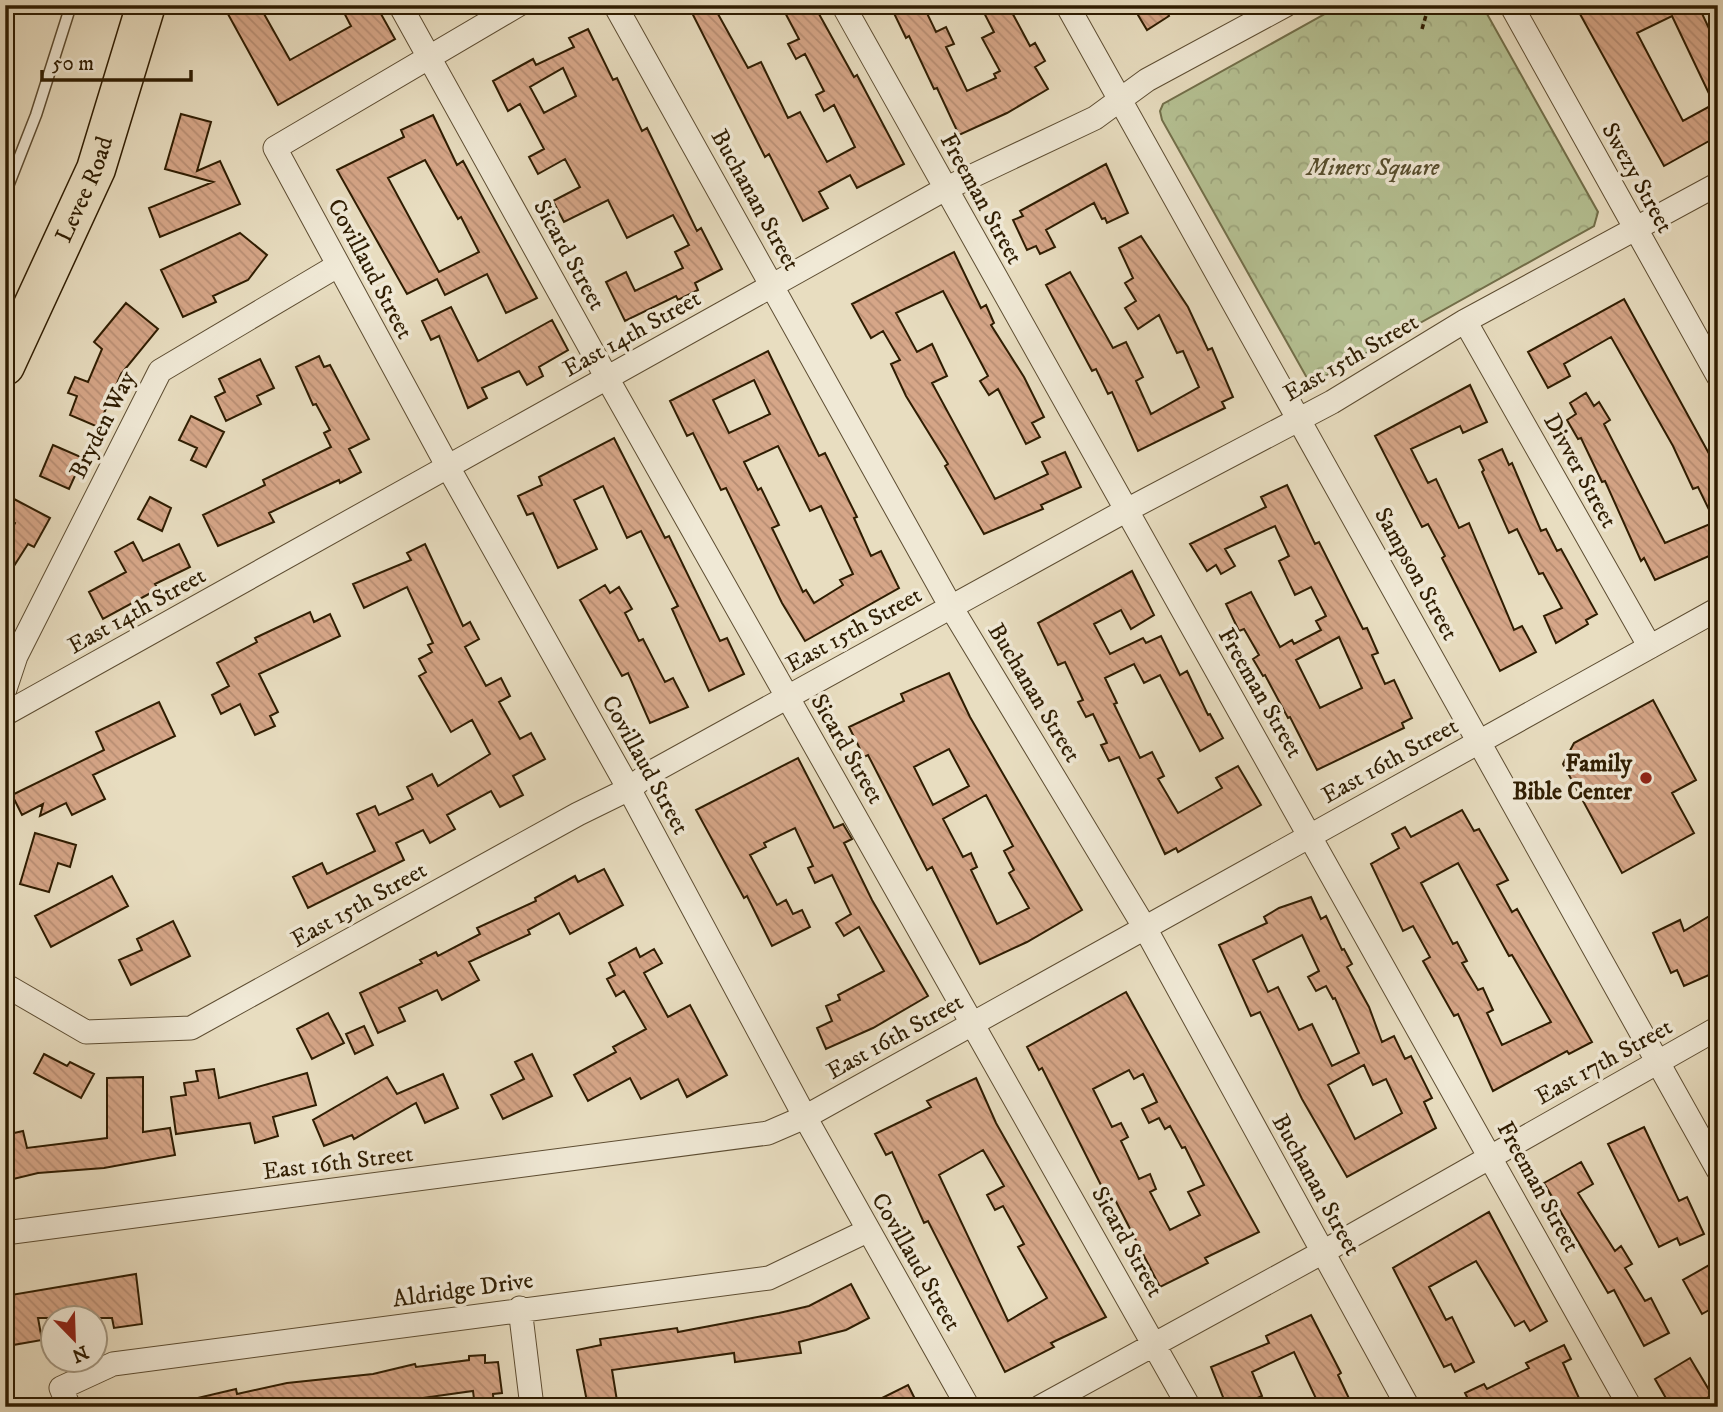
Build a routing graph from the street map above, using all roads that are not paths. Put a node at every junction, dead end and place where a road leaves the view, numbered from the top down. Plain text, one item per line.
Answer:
1 (71, 5) edge
2 (146, 5) edge
3 (400, 5) edge
4 (518, 5) edge
5 (615, 5) edge
6 (843, 5) edge
7 (1067, 5) edge
8 (1286, 5) edge
9 (1511, 5) edge
10 (428, 55) junction
11 (1121, 98) junction
12 (1718, 184) edge
13 (945, 189) junction
14 (5, 194) edge
15 (1635, 228) junction
16 (337, 266) junction
17 (772, 286) junction
18 (1465, 321) junction
19 (5, 366) edge
20 (1718, 376) edge
21 (607, 378) junction
22 (1299, 420) junction
23 (448, 467) junction
24 (1125, 512) junction
25 (951, 607) junction
26 (1718, 609) edge
27 (1650, 647) junction
28 (5, 689) edge
29 (787, 698) junction
30 (5, 714) edge
31 (1480, 741) junction
32 (629, 789) junction
33 (1311, 835) junction
34 (1145, 928) junction
35 (5, 985) edge
36 (974, 1023) junction
37 (1718, 1028) edge
38 (1657, 1062) junction
39 (805, 1117) junction
40 (1491, 1156) junction
41 (1718, 1170) edge
42 (867, 1231) junction
43 (5, 1233) edge
44 (1323, 1252) junction
45 (520, 1308) junction
46 (1155, 1344) junction
47 (65, 1397) edge
48 (532, 1407) edge
49 (968, 1407) edge
50 (1040, 1407) edge
51 (1189, 1407) edge
52 (1408, 1407) edge
53 (1630, 1407) edge

1 - 14 lane
2 - 19 highway, Levee Road
3 - 10 street, Sicard Street
4 - 10 street
5 - 17 street, Buchanan Street
6 - 13 street, Freeman Street
7 - 11 street, Sampson Street
8 - 11 street, East 14th Street
9 - 15 street, Swezy Street
10 - 16 street, Covillaud Street
10 - 21 street, Sicard Street
11 - 13 street, East 14th Street
11 - 22 street, Sampson Street
12 - 15 street, East 15th Street
13 - 17 street, East 14th Street
13 - 24 street, Freeman Street
15 - 18 street, East 15th Street
15 - 20 street, Swezy Street
16 - 23 street, Covillaud Street
16 - 28 street, Bryden Way
17 - 21 street, East 14th Street
17 - 25 street, Buchanan Street
18 - 22 street, East 15th Street
18 - 27 street, Divver Street
21 - 23 street, East 14th Street
21 - 29 street, Sicard Street
22 - 24 street, East 15th Street
22 - 31 street, Sampson Street
23 - 30 street, East 14th Street
23 - 32 street, Covillaud Street
24 - 25 street, East 15th Street
24 - 33 street, Freeman Street
25 - 29 street, East 15th Street
25 - 34 street, Buchanan Street
26 - 27 street, East 16th Street
27 - 31 street, East 16th Street
29 - 32 street, East 15th Street
29 - 36 street, Sicard Street
31 - 33 street, East 16th Street
31 - 38 street, Sampson Street
32 - 35 street, East 15th Street
32 - 39 street, Covillaud Street
33 - 34 street, East 16th Street
33 - 40 street, Freeman Street
34 - 36 street, East 16th Street
34 - 44 street, Buchanan Street
36 - 39 street, East 16th Street
36 - 46 street, Sicard Street
37 - 38 street, East 17th Street
38 - 40 street, East 17th Street
38 - 41 street, Sampson Street
39 - 42 street, Covillaud Street
39 - 43 street, East 16th Street
40 - 44 street, East 17th Street
40 - 53 street, Freeman Street
42 - 45 street, Aldridge Drive
42 - 49 street, Covillaud Street
44 - 46 street, East 17th Street
44 - 52 street, Buchanan Street
45 - 47 street, Aldridge Drive
45 - 48 street
46 - 50 street, East 17th Street
46 - 51 street, Sicard Street

